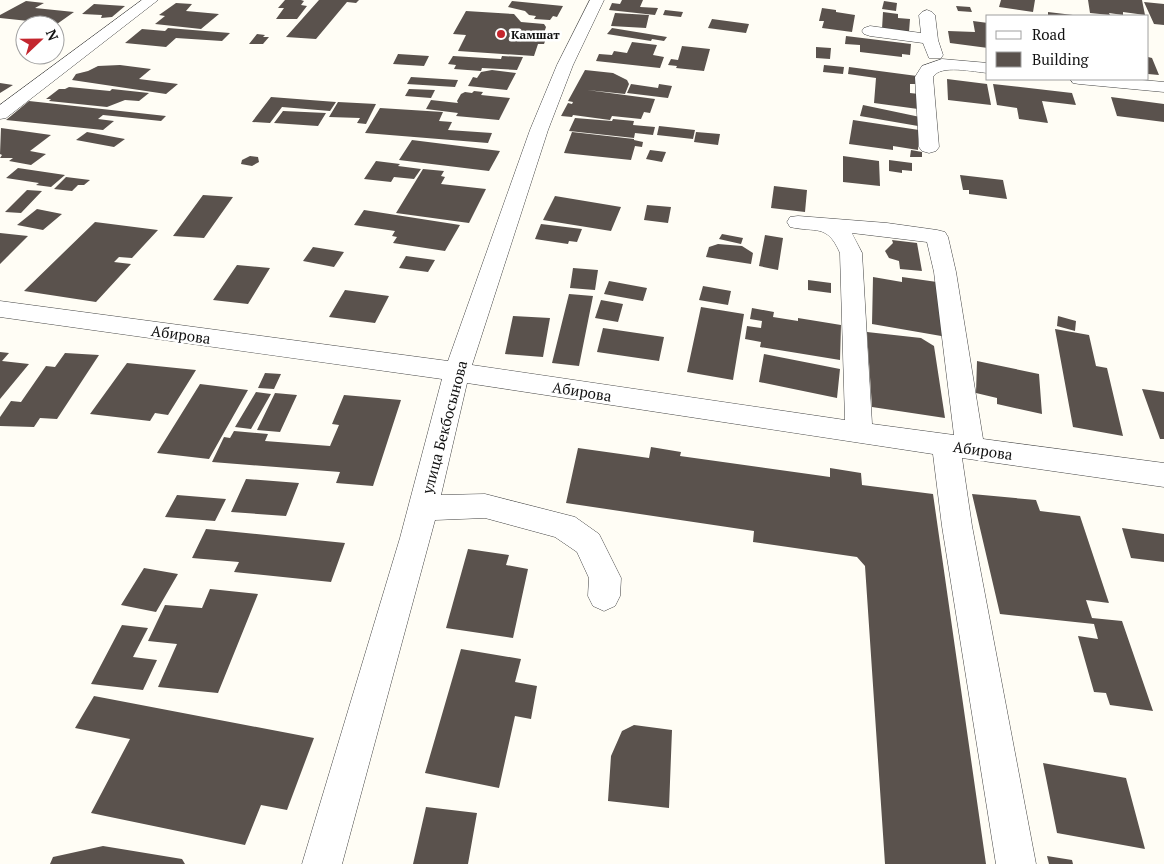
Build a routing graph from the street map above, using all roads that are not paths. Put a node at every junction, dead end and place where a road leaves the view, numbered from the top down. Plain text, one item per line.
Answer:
1 (151, 0) edge
2 (597, 0) edge
3 (927, 15) dead end
4 (870, 31) dead end
5 (930, 40) junction
6 (942, 64) junction
7 (986, 68) edge
8 (1090, 80) edge
9 (1164, 87) edge
10 (0, 114) edge
11 (929, 147) dead end
12 (798, 222) dead end
13 (828, 224) junction
14 (0, 309) edge
15 (457, 372) junction
16 (859, 432) junction
17 (958, 447) junction
18 (1164, 475) edge
19 (423, 508) junction
20 (604, 596) dead end
21 (322, 864) edge
22 (1016, 864) edge

1 - 10 street
2 - 15 street, улица Бекбосынова
3 - 5 street
4 - 5 street
5 - 6 street
6 - 7 street
6 - 11 street
8 - 9 street
12 - 13 street
13 - 16 street
13 - 17 street
14 - 15 street, Абирова
15 - 16 street, Абирова
15 - 19 street, улица Бекбосынова
16 - 17 street, Абирова
17 - 18 street, Абирова
17 - 22 street
19 - 20 street
19 - 21 street, улица Бекбосынова

